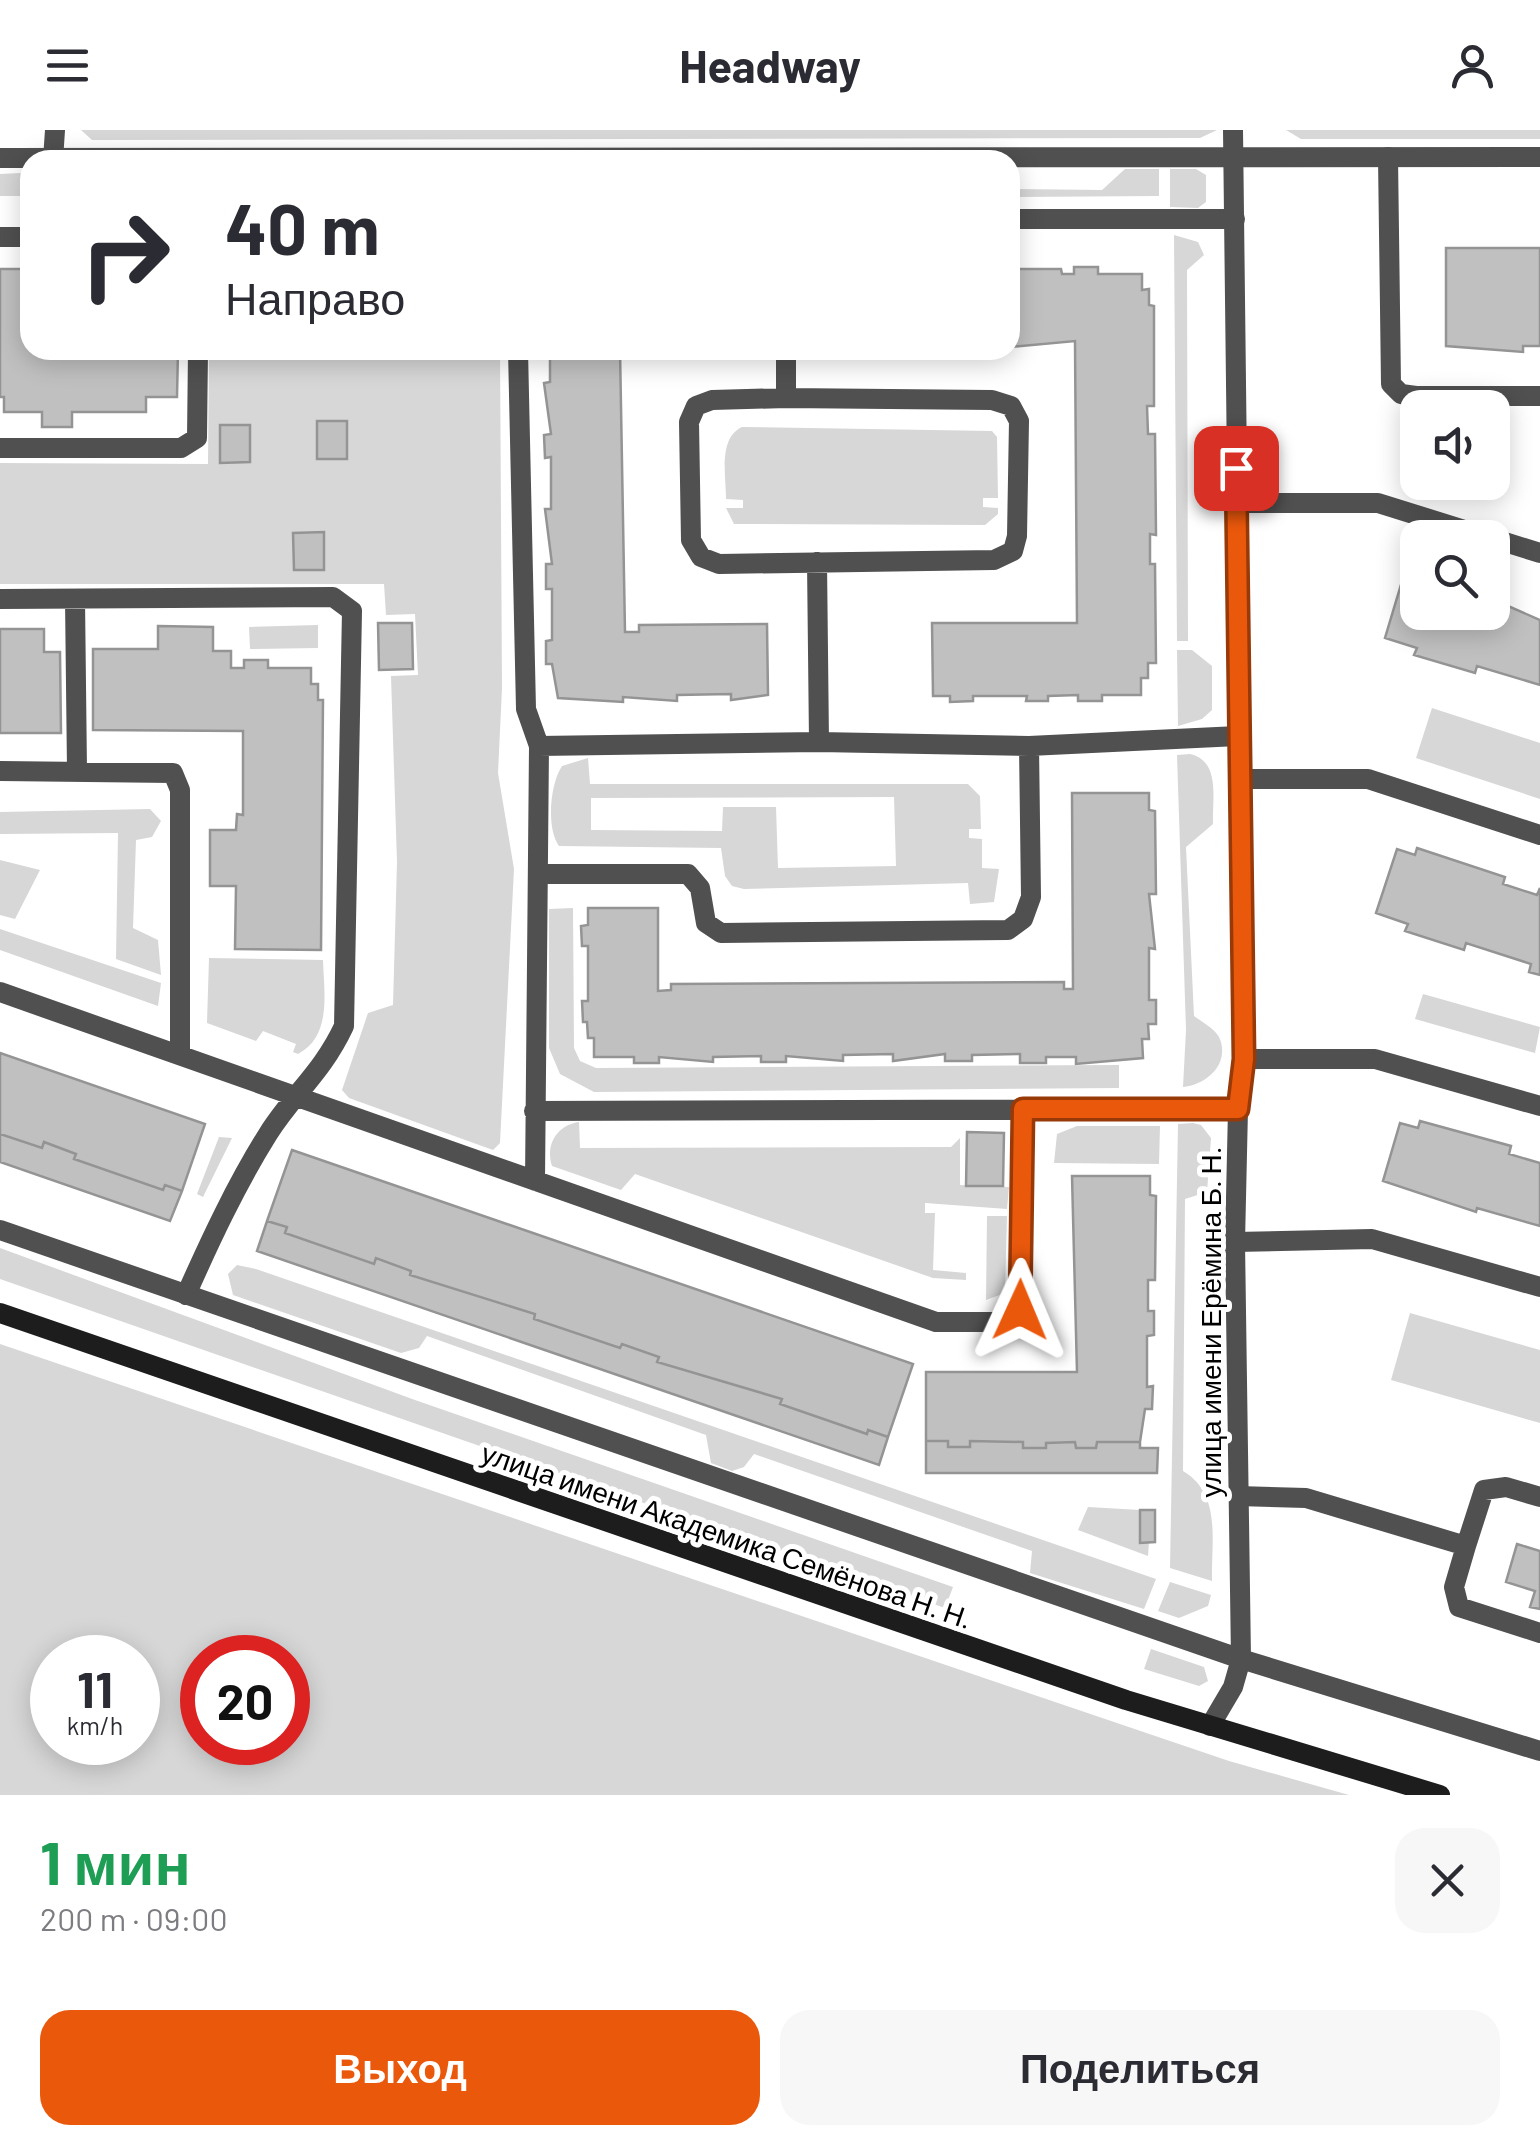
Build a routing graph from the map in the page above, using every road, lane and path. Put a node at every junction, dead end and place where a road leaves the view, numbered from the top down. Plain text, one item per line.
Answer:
1 (1233, 130) edge
2 (1388, 157) junction
3 (1540, 157) edge
4 (1020, 158) edge
5 (1234, 158) junction
6 (1020, 219) edge
7 (1235, 219) junction
8 (198, 360) edge
9 (518, 360) edge
10 (786, 360) edge
11 (1540, 396) edge
12 (786, 398) junction
13 (0, 448) edge
14 (1237, 504) junction
15 (1431, 520) edge
16 (1510, 544) edge
17 (1540, 553) edge
18 (817, 562) junction
19 (0, 599) edge
20 (75, 600) junction
21 (1238, 736) junction
22 (819, 742) junction
23 (538, 746) junction
24 (1029, 746) junction
25 (77, 770) junction
26 (0, 771) edge
27 (1239, 779) junction
28 (1540, 834) edge
29 (538, 874) junction
30 (0, 992) edge
31 (180, 1052) junction
32 (1244, 1059) junction
33 (296, 1095) junction
34 (1540, 1106) edge
35 (1023, 1109) junction
36 (1238, 1109) junction
37 (534, 1111) junction
38 (536, 1181) junction
39 (0, 1230) edge
40 (1235, 1242) junction
41 (1540, 1287) edge
42 (186, 1295) junction
43 (0, 1313) edge
44 (1238, 1496) junction
45 (1540, 1497) edge
46 (1466, 1546) junction
47 (1540, 1632) edge
48 (1240, 1659) junction
49 (1210, 1726) junction
50 (1540, 1751) edge
51 (1440, 1795) edge

1 - 5 street, улица имени Ерёмина Б. Н.
2 - 3 street
2 - 5 street
2 - 11 street
4 - 5 street
5 - 7 street, улица имени Ерёмина Б. Н.
6 - 7 street
7 - 14 street, улица имени Ерёмина Б. Н.
8 - 13 street
9 - 23 street
10 - 12 street
12 - 18 street
12 - 18 street
14 - 15 street
14 - 21 street, улица имени Ерёмина Б. Н.
16 - 17 street
18 - 22 street
19 - 20 street
20 - 25 street
20 - 33 street
21 - 24 street
21 - 27 street, улица имени Ерёмина Б. Н.
22 - 23 street
22 - 24 street
23 - 29 street
24 - 29 street
25 - 26 street
25 - 31 street
27 - 28 street
27 - 32 street, улица имени Ерёмина Б. Н.
29 - 37 street
30 - 31 street
31 - 33 street
32 - 34 street
32 - 36 street, улица имени Ерёмина Б. Н.
33 - 38 street
33 - 42 street
35 - 36 street
35 - 37 street
35 - 38 street
36 - 40 street, улица имени Ерёмина Б. Н.
37 - 38 street
39 - 42 street
40 - 41 street
40 - 44 street, улица имени Ерёмина Б. Н.
42 - 48 street
43 - 49 main road, улица имени Академика Семёнова Н. Н.
44 - 46 street
44 - 48 street, улица имени Ерёмина Б. Н.
45 - 46 street
46 - 47 street
48 - 49 street, улица имени Ерёмина Б. Н.
48 - 50 street
49 - 51 main road, улица имени Академика Семёнова Н. Н.

